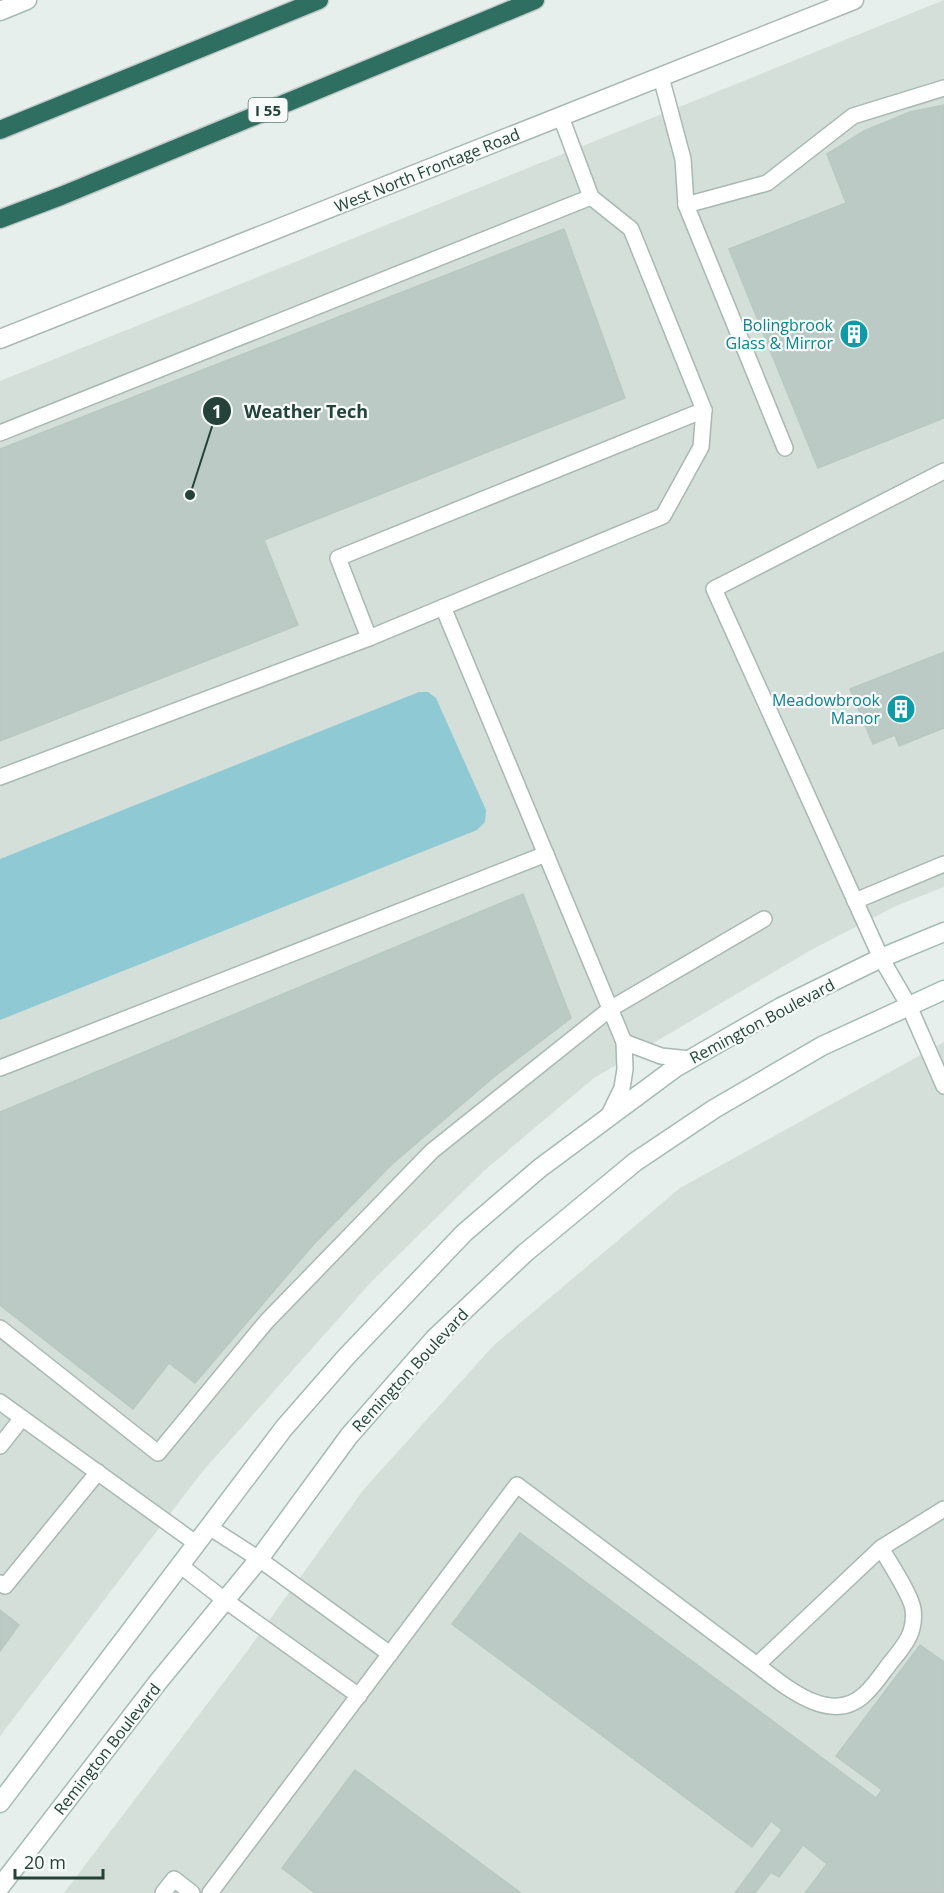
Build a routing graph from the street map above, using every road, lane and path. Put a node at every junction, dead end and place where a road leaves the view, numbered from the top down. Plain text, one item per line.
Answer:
1 (27, 0) edge
2 (319, 0) edge
3 (535, 0) edge
4 (854, 0) edge
5 (0, 11) edge
6 (661, 77) junction
7 (944, 88) edge
8 (561, 117) junction
9 (0, 130) edge
10 (591, 197) junction
11 (686, 205) junction
12 (0, 219) edge
13 (0, 339) edge
14 (704, 410) junction
15 (0, 433) edge
16 (785, 448) dead end
17 (944, 471) edge
18 (443, 607) junction
19 (369, 638) junction
20 (0, 777) edge
21 (546, 854) junction
22 (944, 864) edge
23 (855, 901) junction
24 (764, 919) dead end
25 (944, 932) edge
26 (881, 958) junction
27 (944, 990) edge
28 (909, 1006) junction
29 (610, 1009) junction
30 (624, 1042) junction
31 (690, 1059) junction
32 (0, 1068) edge
33 (944, 1086) edge
34 (607, 1119) junction
35 (0, 1328) edge
36 (0, 1402) edge
37 (22, 1418) junction
38 (0, 1446) edge
39 (98, 1472) junction
40 (944, 1509) edge
41 (209, 1527) junction
42 (197, 1544) junction
43 (881, 1548) junction
44 (259, 1559) junction
45 (181, 1566) junction
46 (0, 1583) edge
47 (226, 1601) junction
48 (390, 1654) junction
49 (757, 1665) junction
50 (359, 1696) junction
51 (0, 1803) edge
52 (0, 1887) edge
53 (163, 1893) edge
54 (192, 1893) edge
55 (210, 1893) edge

1 - 5 street
2 - 9 highway
3 - 12 highway, I 55
4 - 6 street, West North Frontage Road
6 - 8 street, West North Frontage Road
6 - 11 lane
7 - 11 lane
8 - 10 lane
8 - 13 street, West North Frontage Road
10 - 14 lane
10 - 15 lane
11 - 16 lane
14 - 18 lane
14 - 19 lane
17 - 23 lane
18 - 19 lane
18 - 21 lane
19 - 20 lane
21 - 29 lane
21 - 32 lane
22 - 23 lane
23 - 26 lane
24 - 29 lane
25 - 26 street, Remington Boulevard
26 - 28 lane
26 - 31 street, Remington Boulevard
27 - 28 street, Remington Boulevard
28 - 33 lane
28 - 44 street, Remington Boulevard
29 - 30 lane
29 - 35 lane
30 - 31 lane
30 - 34 lane
31 - 34 street, Remington Boulevard
34 - 41 street, Remington Boulevard
36 - 37 lane
37 - 38 lane
37 - 39 lane
39 - 42 lane
39 - 46 lane
40 - 43 lane
41 - 42 street, Remington Boulevard
41 - 44 lane
42 - 45 street, Remington Boulevard
43 - 49 lane
43 - 49 lane
44 - 47 street, Remington Boulevard
44 - 48 lane
45 - 47 lane
45 - 51 street, Remington Boulevard
47 - 50 lane
47 - 52 street, Remington Boulevard
48 - 49 lane
48 - 50 lane
50 - 55 lane
53 - 54 lane

